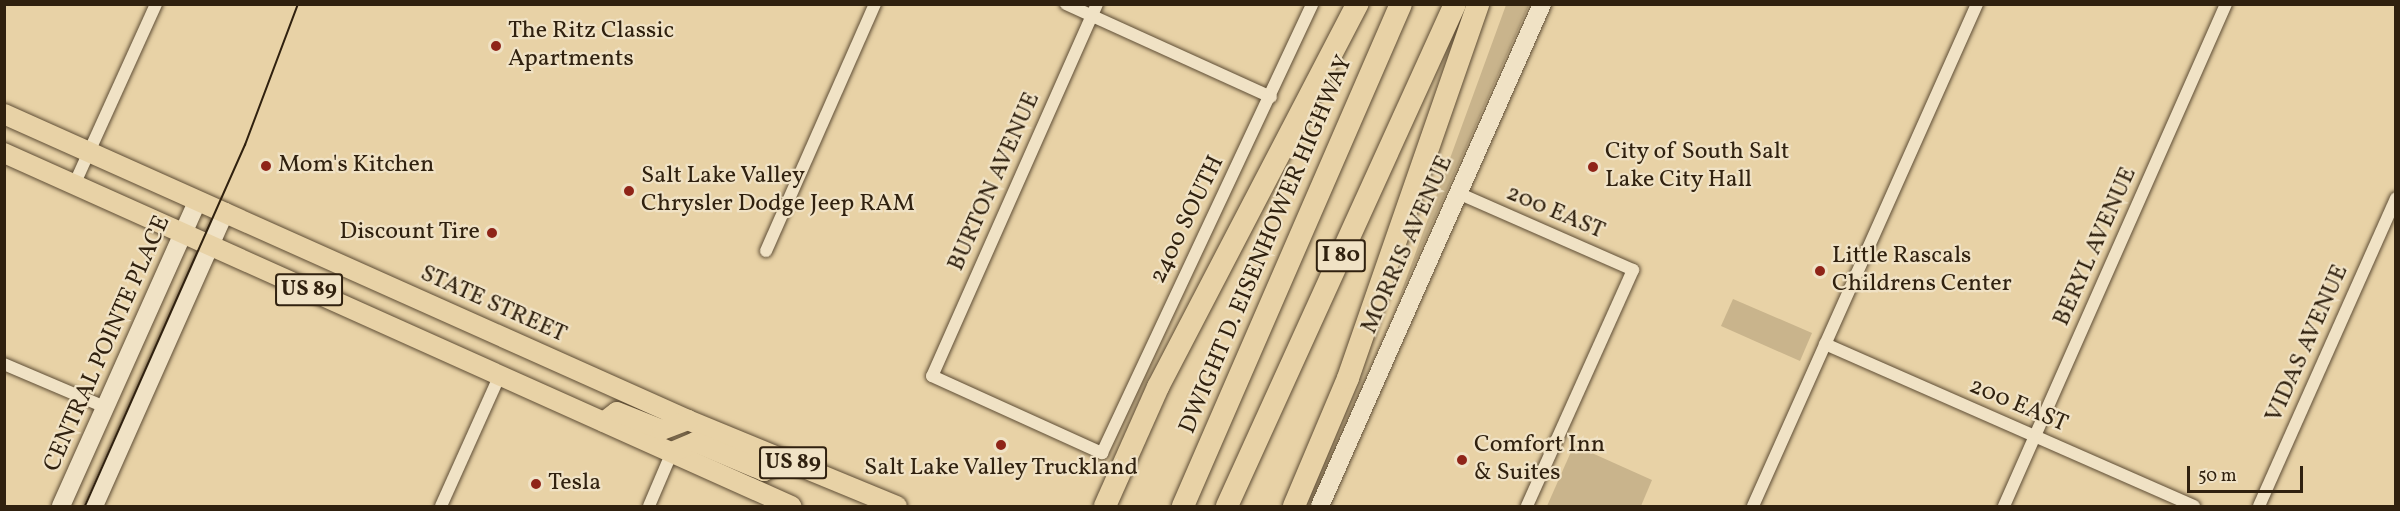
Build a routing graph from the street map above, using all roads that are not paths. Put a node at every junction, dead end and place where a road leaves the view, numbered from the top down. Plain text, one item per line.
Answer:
1 (156, 4) edge
2 (875, 4) edge
3 (1066, 4) edge
4 (1312, 4) edge
5 (1357, 4) edge
6 (1401, 4) edge
7 (1455, 4) edge
8 (1478, 4) edge
9 (1542, 4) edge
10 (1977, 4) edge
11 (2226, 4) edge
12 (1094, 10) edge
13 (1271, 97) junction
14 (4, 114) edge
15 (90, 152) junction
16 (4, 153) edge
17 (74, 185) junction
18 (1460, 194) junction
19 (2396, 198) edge
20 (198, 200) junction
21 (225, 212) junction
22 (184, 233) junction
23 (210, 245) junction
24 (766, 251) dead end
25 (1825, 344) junction
26 (4, 364) edge
27 (500, 375) junction
28 (105, 407) junction
29 (688, 420) junction
30 (604, 422) junction
31 (2035, 436) junction
32 (672, 452) junction
33 (1102, 453) joint
34 (786, 460) junction
35 (61, 507) edge
36 (94, 507) edge
37 (441, 507) edge
38 (649, 507) edge
39 (791, 507) edge
40 (897, 507) edge
41 (1105, 507) edge
42 (1183, 507) edge
43 (1227, 507) edge
44 (1294, 507) edge
45 (1320, 507) edge
46 (1527, 507) edge
47 (1753, 507) edge
48 (2004, 507) edge
49 (2194, 507) edge
50 (2259, 507) edge

1 - 15 street
2 - 24 street
3 - 12 street
4 - 13 street, 2400 SOUTH
5 - 41 highway
6 - 42 highway, DWIGHT D. EISENHOWER HIGHWAY / I 80
7 - 43 highway, I 80
8 - 44 highway
9 - 18 street, MORRIS AVENUE
10 - 25 street
11 - 31 street, BERYL AVENUE
12 - 13 street
12 - 33 street, BURTON AVENUE
13 - 33 street, 2400 SOUTH
14 - 15 main road, STATE STREET / US 89
15 - 17 street
15 - 20 main road, STATE STREET / US 89
16 - 17 main road, US 89
17 - 22 main road, US 89
18 - 45 street, MORRIS AVENUE
18 - 46 street, 200 EAST
19 - 50 street, VIDAS AVENUE
20 - 21 main road, STATE STREET / US 89
20 - 22 street, CENTRAL POINTE PLACE
21 - 23 street
21 - 29 main road, STATE STREET / US 89
22 - 23 main road, US 89
22 - 28 street, CENTRAL POINTE PLACE
23 - 27 main road, US 89
23 - 36 street
25 - 31 street, 200 EAST
25 - 47 street
26 - 28 street
27 - 30 main road, US 89
27 - 37 street
28 - 35 street, CENTRAL POINTE PLACE
29 - 30 main road
29 - 34 main road, STATE STREET / US 89
30 - 32 main road, US 89
31 - 48 street, BERYL AVENUE
31 - 49 street, 200 EAST
32 - 34 main road
32 - 38 street
32 - 39 main road, US 89
34 - 40 main road, STATE STREET / US 89

